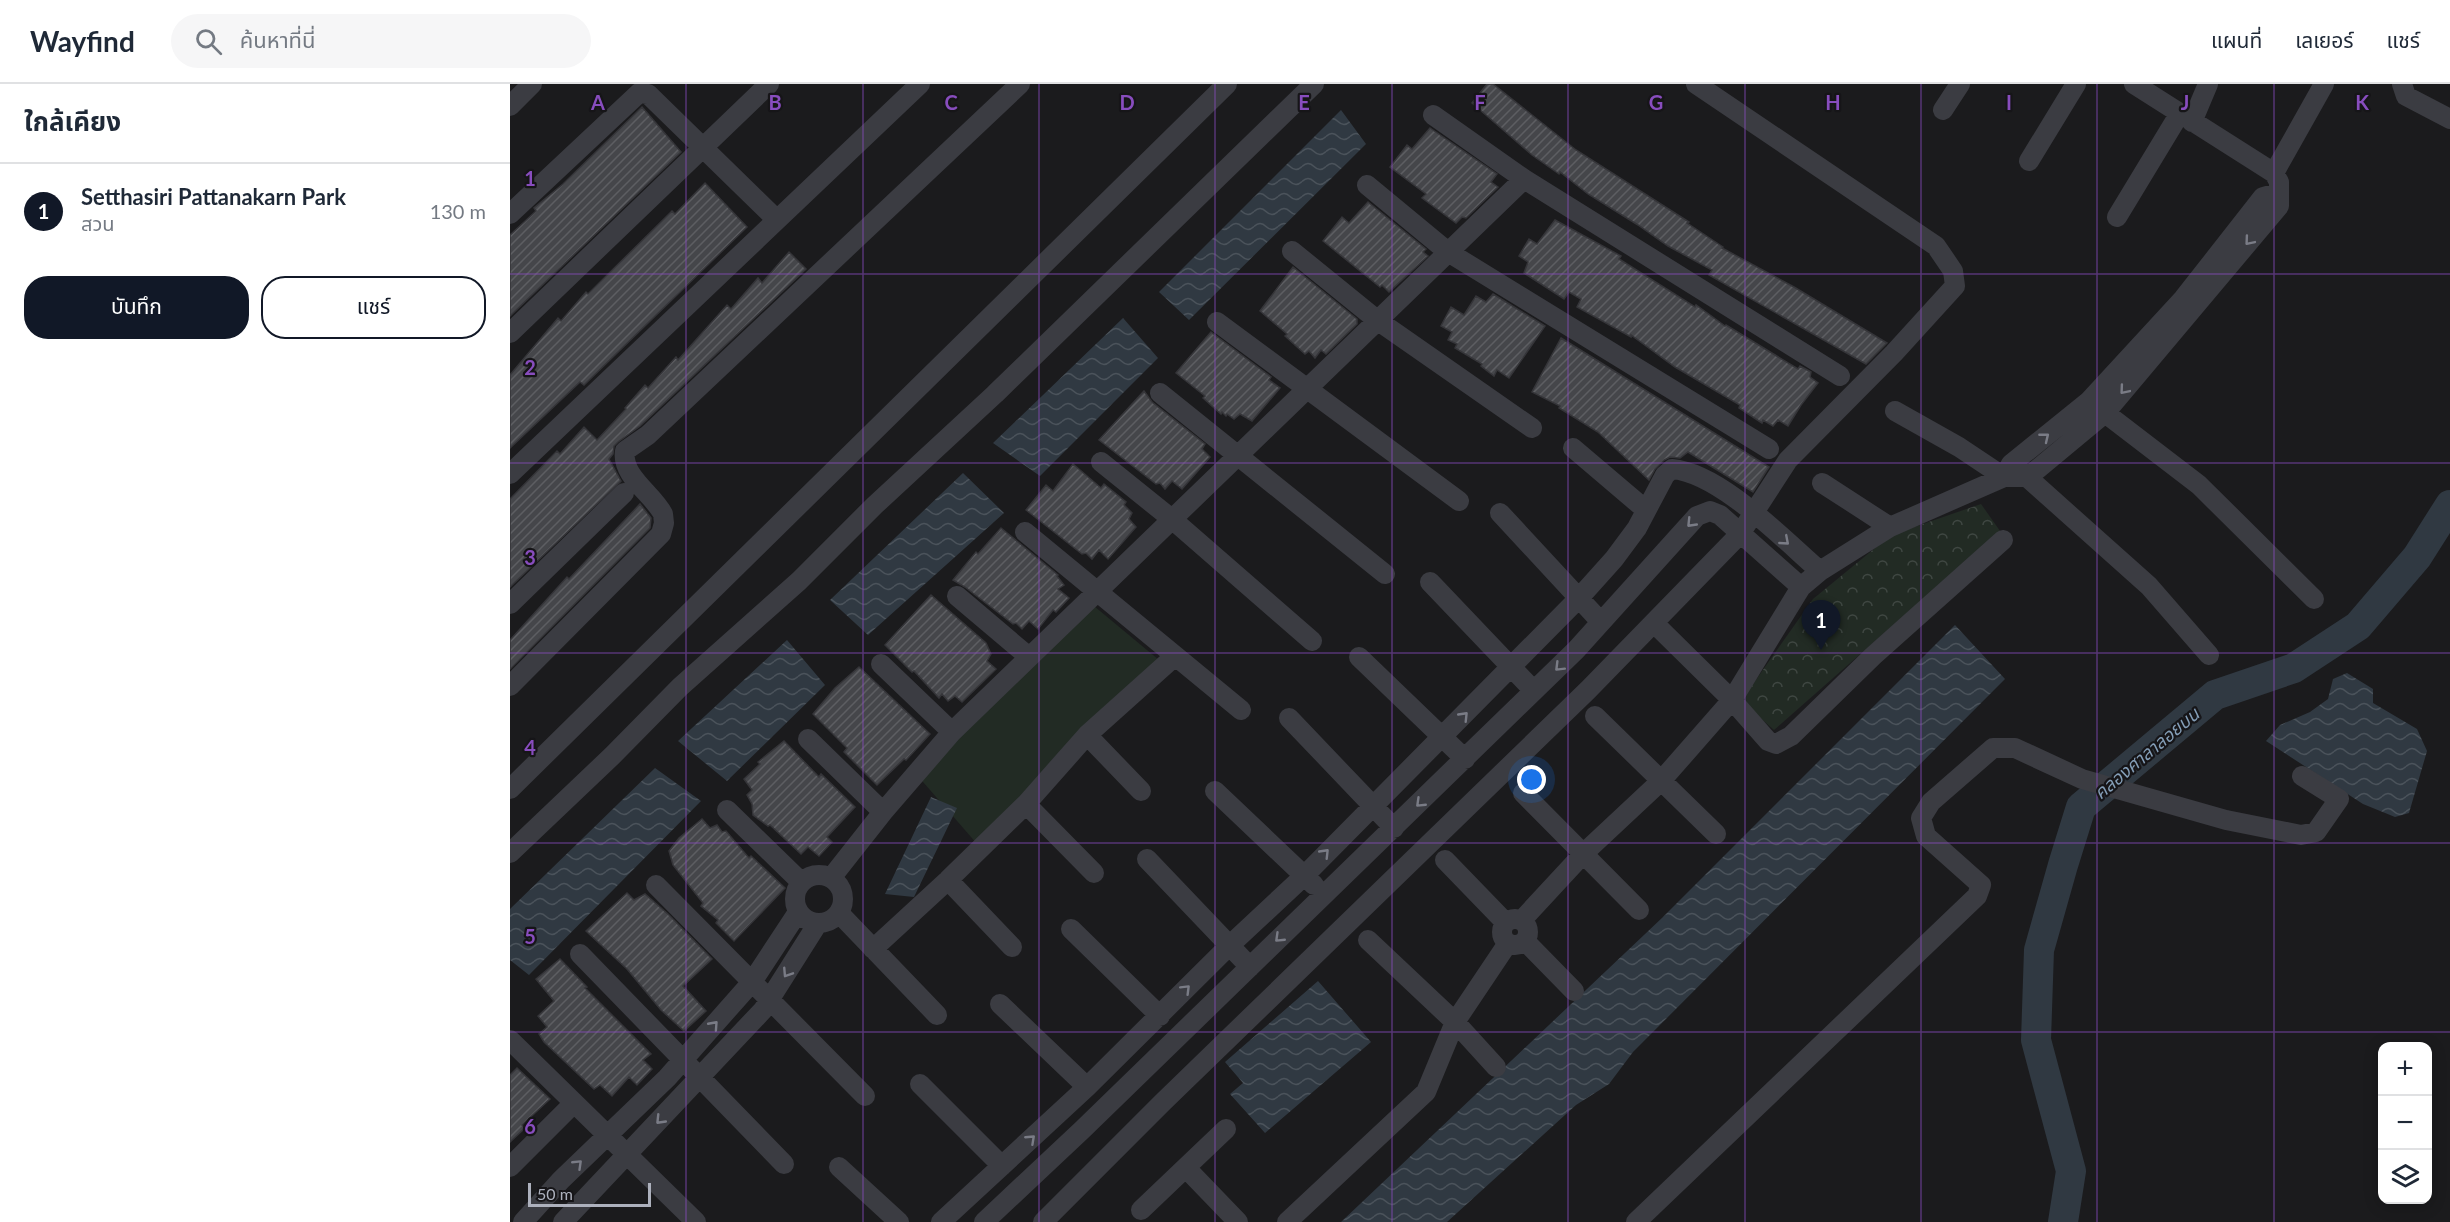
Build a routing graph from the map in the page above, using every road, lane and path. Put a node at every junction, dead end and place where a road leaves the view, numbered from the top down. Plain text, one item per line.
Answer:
1 (532, 84) edge
2 (769, 84) edge
3 (920, 84) edge
4 (1020, 84) edge
5 (1227, 84) edge
6 (1314, 84) edge
7 (1696, 84) edge
8 (1960, 84) edge
9 (2076, 84) edge
10 (2134, 84) edge
11 (2208, 84) edge
12 (2324, 84) edge
13 (2402, 84) edge
14 (510, 106) edge
15 (1943, 110) dead end
16 (1433, 115) dead end
17 (2186, 117) junction
18 (2450, 119) edge
19 (702, 148) junction
20 (2029, 161) dead end
21 (2274, 172) junction
22 (1524, 179) junction
23 (1367, 185) dead end
24 (510, 214) edge
25 (2117, 218) dead end
26 (777, 220) junction
27 (1292, 251) dead end
28 (1448, 252) junction
29 (1377, 320) junction
30 (1217, 321) dead end
31 (510, 333) edge
32 (1840, 376) dead end
33 (1305, 389) junction
34 (1160, 393) dead end
35 (2097, 407) junction
36 (1895, 411) dead end
37 (1532, 428) dead end
38 (1573, 448) dead end
39 (1769, 449) dead end
40 (1236, 456) junction
41 (1101, 462) dead end
42 (2008, 471) junction
43 (510, 474) edge
44 (2028, 477) junction
45 (1822, 483) dead end
46 (624, 493) dead end
47 (1459, 501) dead end
48 (1646, 510) junction
49 (1754, 510) junction
50 (1500, 513) dead end
51 (1173, 520) junction
52 (1890, 527) junction
53 (1025, 532) dead end
54 (1740, 534) junction
55 (2003, 540) dead end
56 (1820, 571) junction
57 (1384, 574) dead end
58 (1430, 582) dead end
59 (1801, 587) junction
60 (1096, 593) junction
61 (957, 596) dead end
62 (1579, 598) junction
63 (2314, 599) dead end
64 (510, 604) edge
65 (1602, 622) junction
66 (1660, 629) dead end
67 (1312, 642) dead end
68 (2209, 655) dead end
69 (1029, 657) junction
70 (1174, 657) junction
71 (1359, 657) dead end
72 (881, 664) dead end
73 (1511, 667) junction
74 (510, 686) edge
75 (1534, 691) junction
76 (1732, 700) junction
77 (1241, 710) dead end
78 (1595, 716) dead end
79 (1289, 718) dead end
80 (952, 732) junction
81 (1087, 735) junction
82 (1442, 738) junction
83 (808, 739) dead end
84 (1465, 759) junction
85 (2302, 776) dead end
86 (1661, 782) junction
87 (510, 789) edge
88 (1142, 791) dead end
89 (1215, 791) dead end
90 (1523, 793) dead end
91 (1026, 804) junction
92 (1371, 806) junction
93 (727, 810) dead end
94 (883, 812) junction
95 (1394, 828) junction
96 (1716, 834) dead end
97 (510, 853) edge
98 (1584, 853) junction
99 (1147, 859) dead end
100 (1445, 860) dead end
101 (1094, 873) dead end
102 (1304, 876) junction
103 (831, 878) junction
104 (948, 880) junction
105 (801, 882) junction
106 (656, 885) dead end
107 (1325, 894) junction
108 (1639, 910) dead end
109 (798, 912) junction
110 (839, 913) junction
111 (1514, 921) junction
112 (819, 923) junction
113 (1071, 929) dead end
114 (1368, 940) dead end
115 (1517, 942) junction
116 (1229, 946) junction
117 (1012, 947) dead end
118 (873, 950) junction
119 (580, 954) dead end
120 (1250, 967) junction
121 (752, 982) junction
122 (1574, 991) dead end
123 (770, 999) junction
124 (1000, 1005) dead end
125 (938, 1015) dead end
126 (1160, 1016) junction
127 (1455, 1022) junction
128 (510, 1040) edge
129 (683, 1059) junction
130 (1496, 1067) dead end
131 (700, 1077) junction
132 (920, 1084) dead end
133 (1087, 1087) junction
134 (865, 1096) dead end
135 (574, 1103) junction
136 (1226, 1130) dead end
137 (609, 1135) junction
138 (627, 1153) junction
139 (784, 1164) dead end
140 (1002, 1166) junction
141 (510, 1167) edge
142 (839, 1167) dead end
143 (1186, 1168) junction
144 (1142, 1210) dead end
145 (524, 1222) edge
146 (563, 1222) edge
147 (696, 1222) edge
148 (899, 1222) edge
149 (942, 1222) edge
150 (984, 1222) edge
151 (1043, 1222) edge
152 (1238, 1222) edge
153 (1287, 1222) edge
154 (1636, 1222) edge

1 - 14 street
2 - 19 street
3 - 26 street
4 - 74 street
5 - 87 street
6 - 97 street
7 - 49 street
8 - 15 street
9 - 20 street
10 - 17 street
11 - 17 street
12 - 21 street
13 - 18 street
16 - 22 street
17 - 21 street
17 - 25 street
19 - 24 street
19 - 26 street
19 - 31 street
21 - 35 street
22 - 28 street
22 - 32 street
23 - 28 street
26 - 43 street
27 - 29 street
28 - 29 street
28 - 39 street
29 - 33 street
29 - 37 street
30 - 33 street
33 - 40 street
33 - 47 street
34 - 40 street
42 -> 35 street
35 - 44 street
35 - 63 street
36 - 42 street
38 - 48 street
40 - 51 street
40 - 57 street
41 - 51 street
42 - 44 street
42 - 52 street
44 - 68 street
45 - 52 street
46 - 64 street
48 - 49 street
48 - 62 street
49 - 54 street
49 -> 56 street
50 - 62 street
51 - 60 street
51 - 67 street
52 - 56 street
53 - 60 street
54 - 59 street
54 -> 65 street
54 - 151 street
55 - 76 street
56 - 59 street
58 - 73 street
59 - 76 street
60 - 69 street
60 - 70 street
61 - 69 street
62 - 65 street
62 - 73 street
65 -> 75 street
66 - 76 street
69 - 80 street
70 - 77 street
70 - 81 street
71 - 82 street
72 - 80 street
73 - 75 street
82 -> 73 street
75 - 84 street
76 - 86 street
78 - 86 street
79 - 92 street
80 - 94 street
81 - 88 street
81 - 91 street
82 - 84 street
82 - 92 street
83 - 94 street
84 -> 95 street
85 - 154 street
86 - 96 street
86 - 98 street
89 - 102 street
90 - 98 street
91 - 101 street
91 - 104 street
92 - 95 street
102 -> 92 street
93 - 105 street
94 - 103 street
95 - 107 street
98 - 108 street
98 - 111 street
99 - 116 street
100 - 111 street
102 - 107 street
102 - 116 street
103 - 105 street
103 - 110 street
104 - 117 street
104 - 118 street
105 - 109 street
106 - 121 street
107 -> 120 street
109 - 112 street
109 - 121 street
110 - 112 street
110 - 118 street
111 - 115 street
112 -> 123 street
113 - 126 street
114 - 127 street
115 - 122 street
115 - 127 street
116 - 120 street
126 -> 116 street
118 - 125 street
119 - 129 street
120 - 150 street
121 - 123 street
129 -> 121 street
123 - 131 street
123 - 134 street
124 - 133 street
126 - 133 street
127 - 130 street
127 - 153 street
128 - 135 street
129 - 131 street
129 - 137 street
131 -> 138 street
131 - 139 street
132 - 140 street
140 -> 133 street
135 - 137 street
135 - 141 street
136 - 143 street
137 - 138 street
145 -> 137 street
138 - 146 street
138 - 147 street
140 - 149 street
142 - 148 street
143 - 144 street
143 - 152 street

